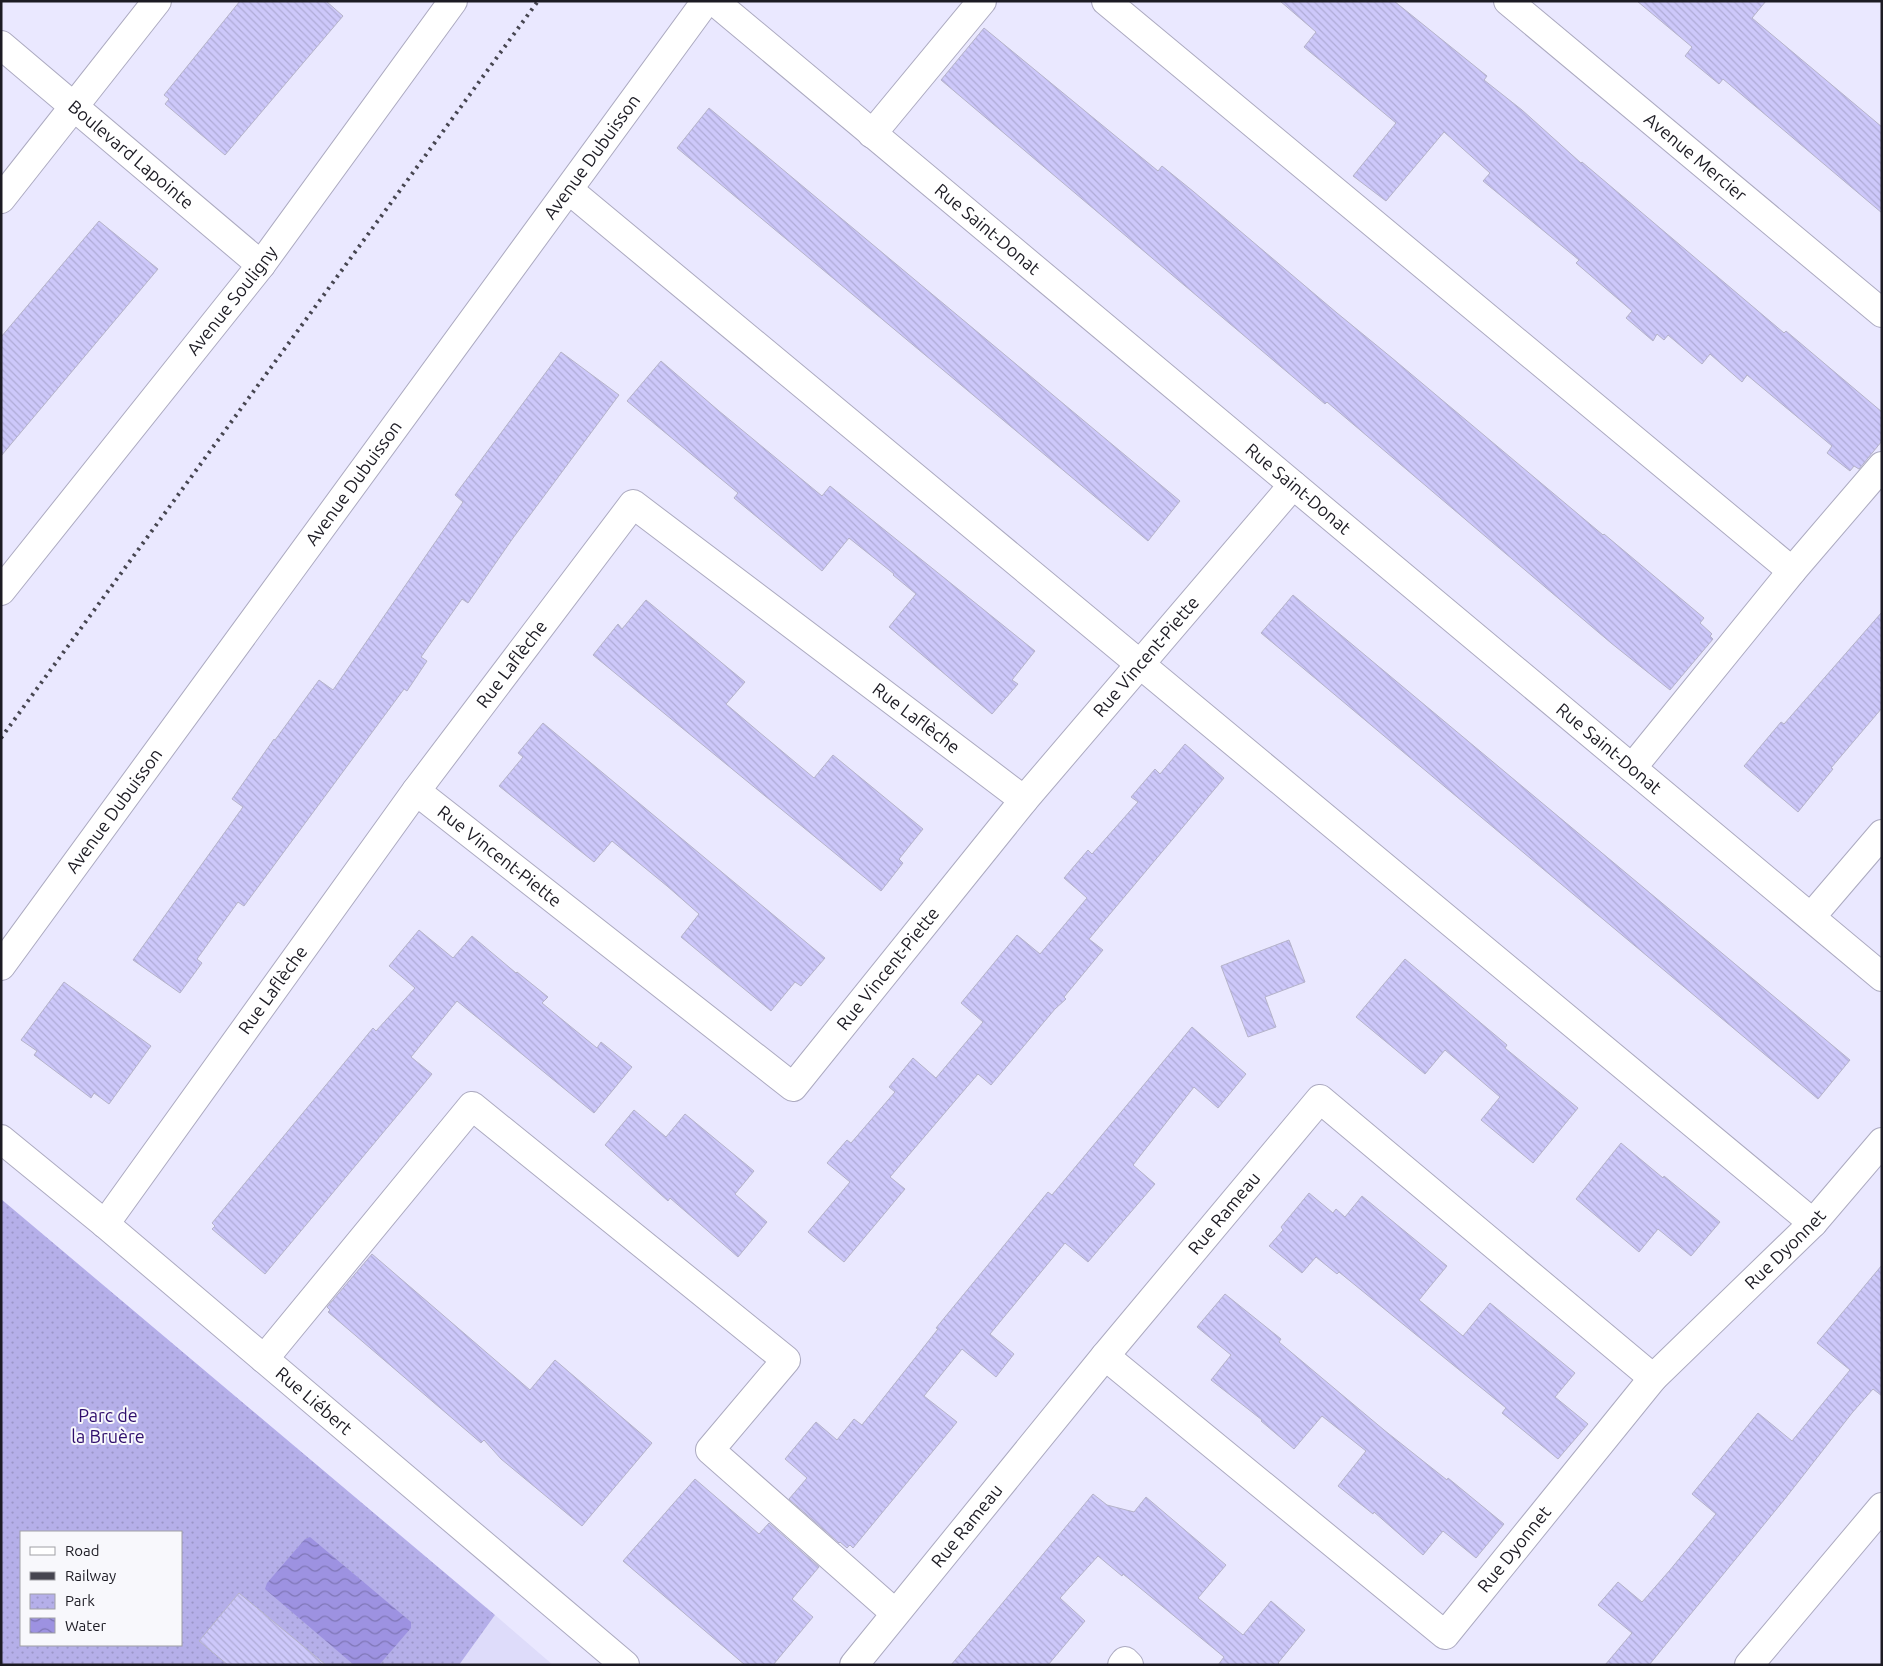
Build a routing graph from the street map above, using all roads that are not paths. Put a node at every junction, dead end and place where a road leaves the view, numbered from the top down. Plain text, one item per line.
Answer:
1 (157, 1) edge
2 (453, 1) edge
3 (706, 1) edge
4 (714, 1) edge
5 (982, 1) edge
6 (1106, 1) edge
7 (1508, 1) edge
8 (1, 45) edge
9 (74, 107) junction
10 (872, 134) junction
11 (569, 190) junction
12 (1, 199) edge
13 (261, 265) junction
14 (1882, 312) edge
15 (1882, 466) edge
16 (1293, 485) junction
17 (1792, 571) junction
18 (1, 591) edge
19 (1141, 664) junction
20 (1632, 768) junction
21 (416, 791) junction
22 (1024, 800) junction
23 (1882, 834) edge
24 (1811, 917) junction
25 (1, 966) edge
26 (1882, 977) edge
27 (1, 1139) edge
28 (1882, 1142) edge
29 (1813, 1223) junction
30 (105, 1224) junction
31 (1105, 1356) junction
32 (264, 1359) junction
33 (1654, 1378) junction
34 (1882, 1507) edge
35 (896, 1614) junction
36 (625, 1665) edge
37 (854, 1665) edge
38 (1122, 1665) edge
39 (1129, 1665) edge
40 (1749, 1665) edge

1 - 9 street
2 - 13 street, Avenue Souligny
3 - 11 street, Avenue Dubuisson
4 - 10 street, Rue Saint-Donat
5 - 10 street
6 - 17 street
7 - 14 street, Avenue Mercier
8 - 9 street, Boulevard Lapointe
9 - 12 street
9 - 13 street, Boulevard Lapointe
10 - 16 street, Rue Saint-Donat
11 - 19 street
11 - 25 street, Avenue Dubuisson
13 - 18 street, Avenue Souligny
15 - 17 street
16 - 19 street, Rue Vincent-Piette
16 - 20 street, Rue Saint-Donat
17 - 20 street
19 - 22 street, Rue Vincent-Piette
19 - 29 street
20 - 24 street, Rue Saint-Donat
21 - 22 street, Rue Vincent-Piette
21 - 22 street, Rue Laflèche
21 - 30 street, Rue Laflèche
23 - 24 street
24 - 26 street, Rue Saint-Donat
27 - 30 street, Rue Liébert
28 - 29 street, Rue Dyonnet
29 - 33 street, Rue Dyonnet
30 - 32 street, Rue Liébert
31 - 33 street, Rue Dyonnet
31 - 33 street, Rue Rameau
31 - 35 street, Rue Rameau
32 - 35 street
32 - 36 street, Rue Liébert
34 - 40 street
35 - 37 street, Rue Rameau
38 - 39 street

